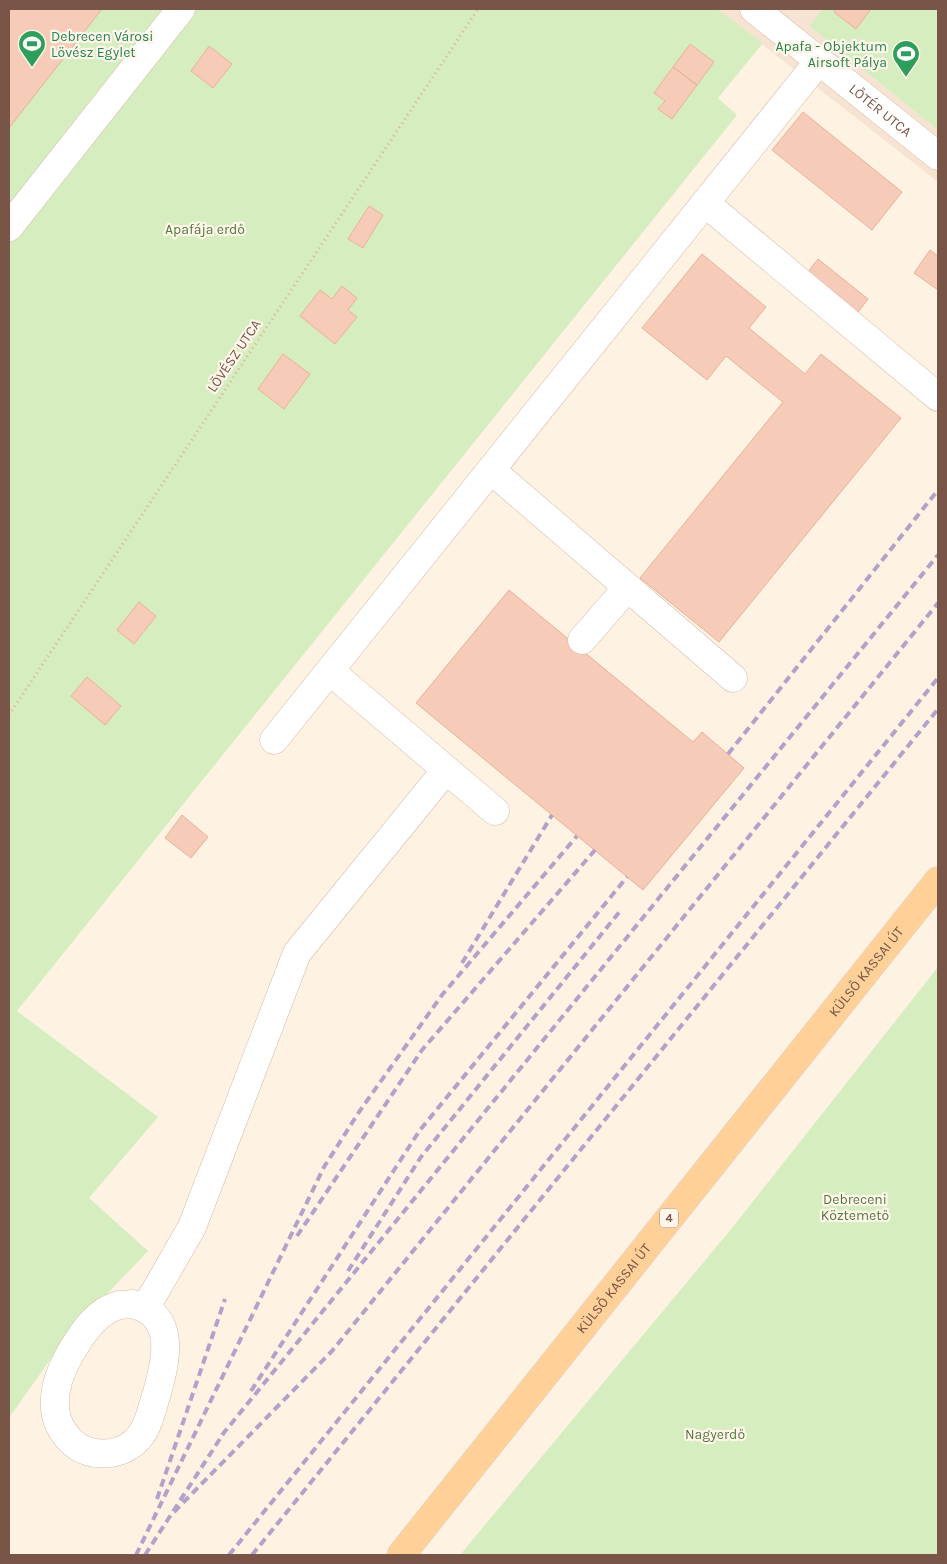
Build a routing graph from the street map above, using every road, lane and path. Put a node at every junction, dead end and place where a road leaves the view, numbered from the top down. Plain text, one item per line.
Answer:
1 (182, 9) edge
2 (478, 9) edge
3 (754, 9) edge
4 (819, 61) junction
5 (938, 156) edge
6 (706, 203) junction
7 (9, 227) edge
8 (938, 397) edge
9 (491, 470) junction
10 (627, 588) junction
11 (582, 640) dead end
12 (330, 671) junction
13 (733, 678) dead end
14 (9, 716) edge
15 (274, 740) dead end
16 (446, 770) junction
17 (495, 811) dead end
18 (938, 881) edge
19 (146, 1307) junction
20 (401, 1555) edge

1 - 7 street
2 - 14 path, LÖVÉSZ UTCA
3 - 4 street, LŐTÉR UTCA
4 - 5 street, LŐTÉR UTCA
4 - 6 street
6 - 8 street
6 - 9 street
9 - 10 street
9 - 12 street
10 - 11 street
10 - 13 street
12 - 15 street
12 - 16 street
16 - 17 street
16 - 19 street
18 - 20 main road, KÜLSŐ KASSAI ÚT / 4
19 - 19 street

